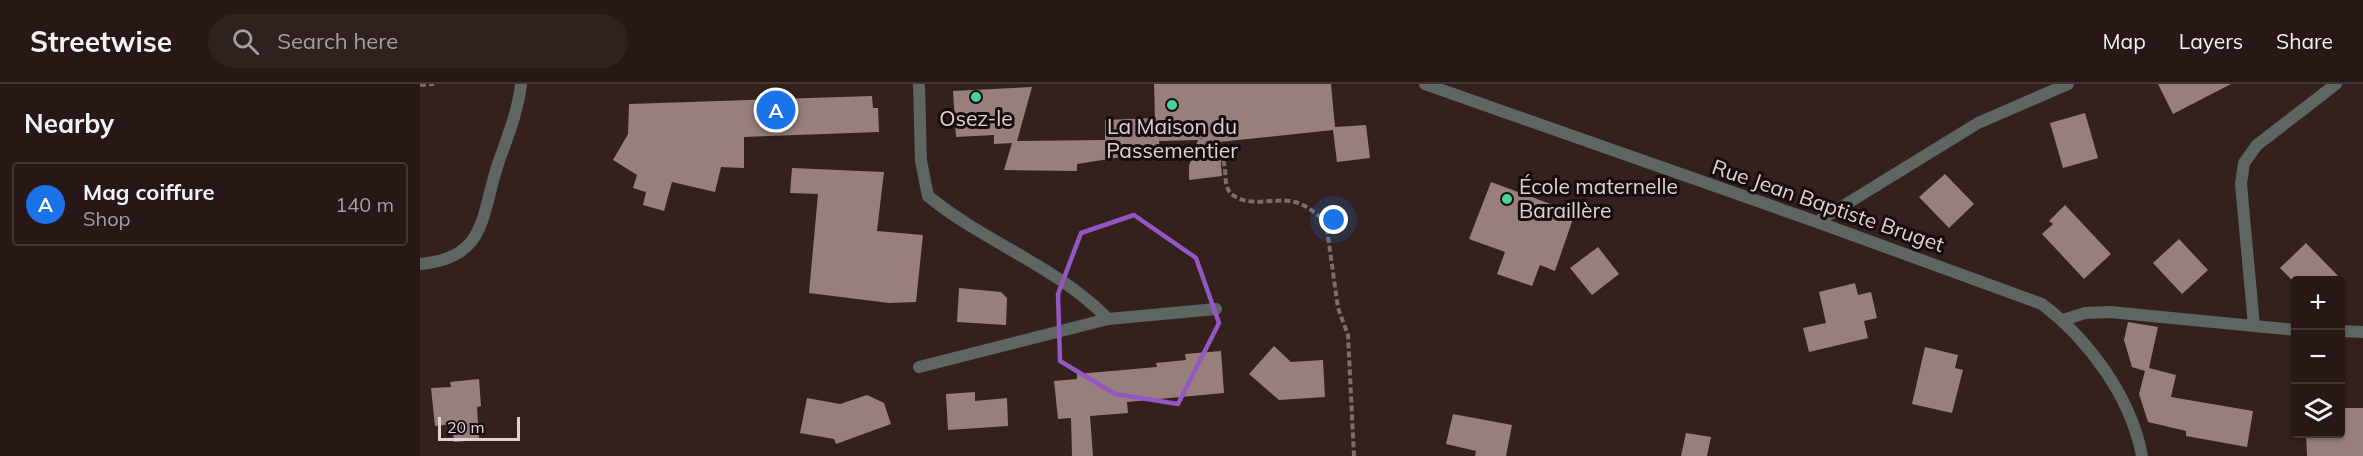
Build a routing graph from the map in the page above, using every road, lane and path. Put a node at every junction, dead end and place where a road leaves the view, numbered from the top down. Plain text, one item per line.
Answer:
1 (434, 84) edge
2 (521, 84) edge
3 (919, 84) edge
4 (1425, 84) edge
5 (2068, 84) edge
6 (2336, 84) edge
7 (420, 85) edge
8 (1198, 125) dead end
9 (1817, 222) junction
10 (420, 264) edge
11 (1216, 309) dead end
12 (1108, 319) junction
13 (2063, 320) junction
14 (2254, 326) junction
15 (2291, 330) edge
16 (2345, 331) edge
17 (2363, 332) edge
18 (919, 367) dead end
19 (1354, 456) edge
20 (2142, 456) edge

1 - 7 path
2 - 10 street
3 - 12 street
4 - 9 street, Rue Jean Baptiste Bruget
5 - 9 street
6 - 14 street
8 - 19 path
9 - 13 street, Rue Jean Baptiste Bruget
11 - 12 street
12 - 18 street
13 - 14 street
13 - 20 street, Rue Jean Baptiste Bruget
14 - 15 street
16 - 17 street

